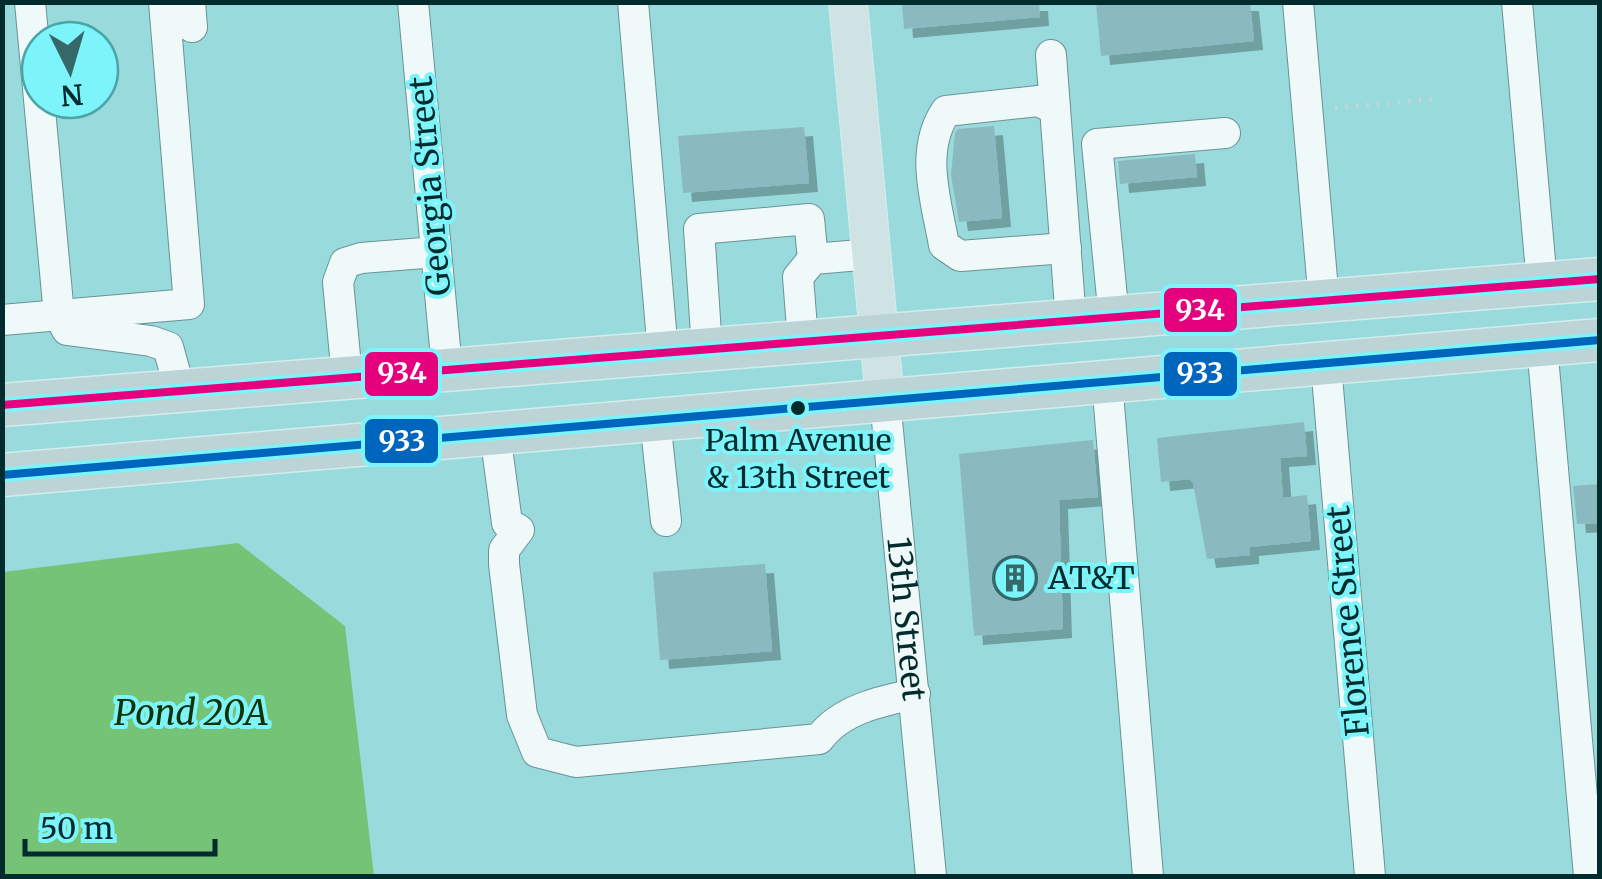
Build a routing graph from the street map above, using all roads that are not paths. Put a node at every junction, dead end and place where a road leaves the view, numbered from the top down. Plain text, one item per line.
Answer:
1 (30, 2) edge
2 (164, 2) edge
3 (413, 2) edge
4 (633, 2) edge
5 (848, 2) edge
6 (1298, 2) edge
7 (1518, 2) edge
8 (1050, 54) dead end
9 (1055, 109) junction
10 (1224, 133) dead end
11 (1066, 248) junction
12 (436, 252) junction
13 (872, 254) junction
14 (813, 259) junction
15 (1600, 278) edge
16 (1542, 284) junction
17 (1324, 302) junction
18 (59, 315) junction
19 (1114, 318) junction
20 (1600, 319) edge
21 (2, 320) edge
22 (1072, 321) junction
23 (880, 335) junction
24 (1600, 340) edge
25 (803, 341) junction
26 (1542, 345) junction
27 (708, 349) junction
28 (663, 353) junction
29 (1326, 364) junction
30 (447, 369) junction
31 (347, 377) junction
32 (1108, 381) junction
33 (180, 390) junction
34 (885, 400) junction
35 (2, 404) edge
36 (655, 420) junction
37 (495, 434) junction
38 (2, 476) edge
39 (666, 520) dead end
40 (915, 694) junction
41 (931, 876) edge
42 (1148, 876) edge
43 (1370, 876) edge
44 (1589, 876) edge

1 - 18 street
2 - 18 street
3 - 12 street, Georgia Street
4 - 28 street
5 - 13 main road, 13th Street
6 - 17 street
7 - 16 street
8 - 9 street
9 - 11 street
9 - 11 street
10 - 19 street
11 - 22 street
12 - 30 street, Georgia Street
12 - 31 street
13 - 14 street
13 - 23 main road, 13th Street
14 - 25 street
14 - 27 street
15 - 16 highway
16 - 17 highway
17 - 19 highway
18 - 21 street
18 - 33 street
19 - 22 highway
20 - 26 highway
22 - 23 highway
23 - 25 highway
23 - 34 main road, 13th Street
24 - 26 highway
25 - 27 highway
26 - 29 highway
26 - 44 street
27 - 28 highway
28 - 30 highway
29 - 32 highway
29 - 43 street, Florence Street
30 - 31 highway
31 - 33 highway
32 - 34 highway
32 - 42 street
33 - 35 highway
34 - 36 highway
34 - 40 street, 13th Street
36 - 37 highway
36 - 39 street
37 - 38 highway
37 - 40 street
40 - 41 street, 13th Street

